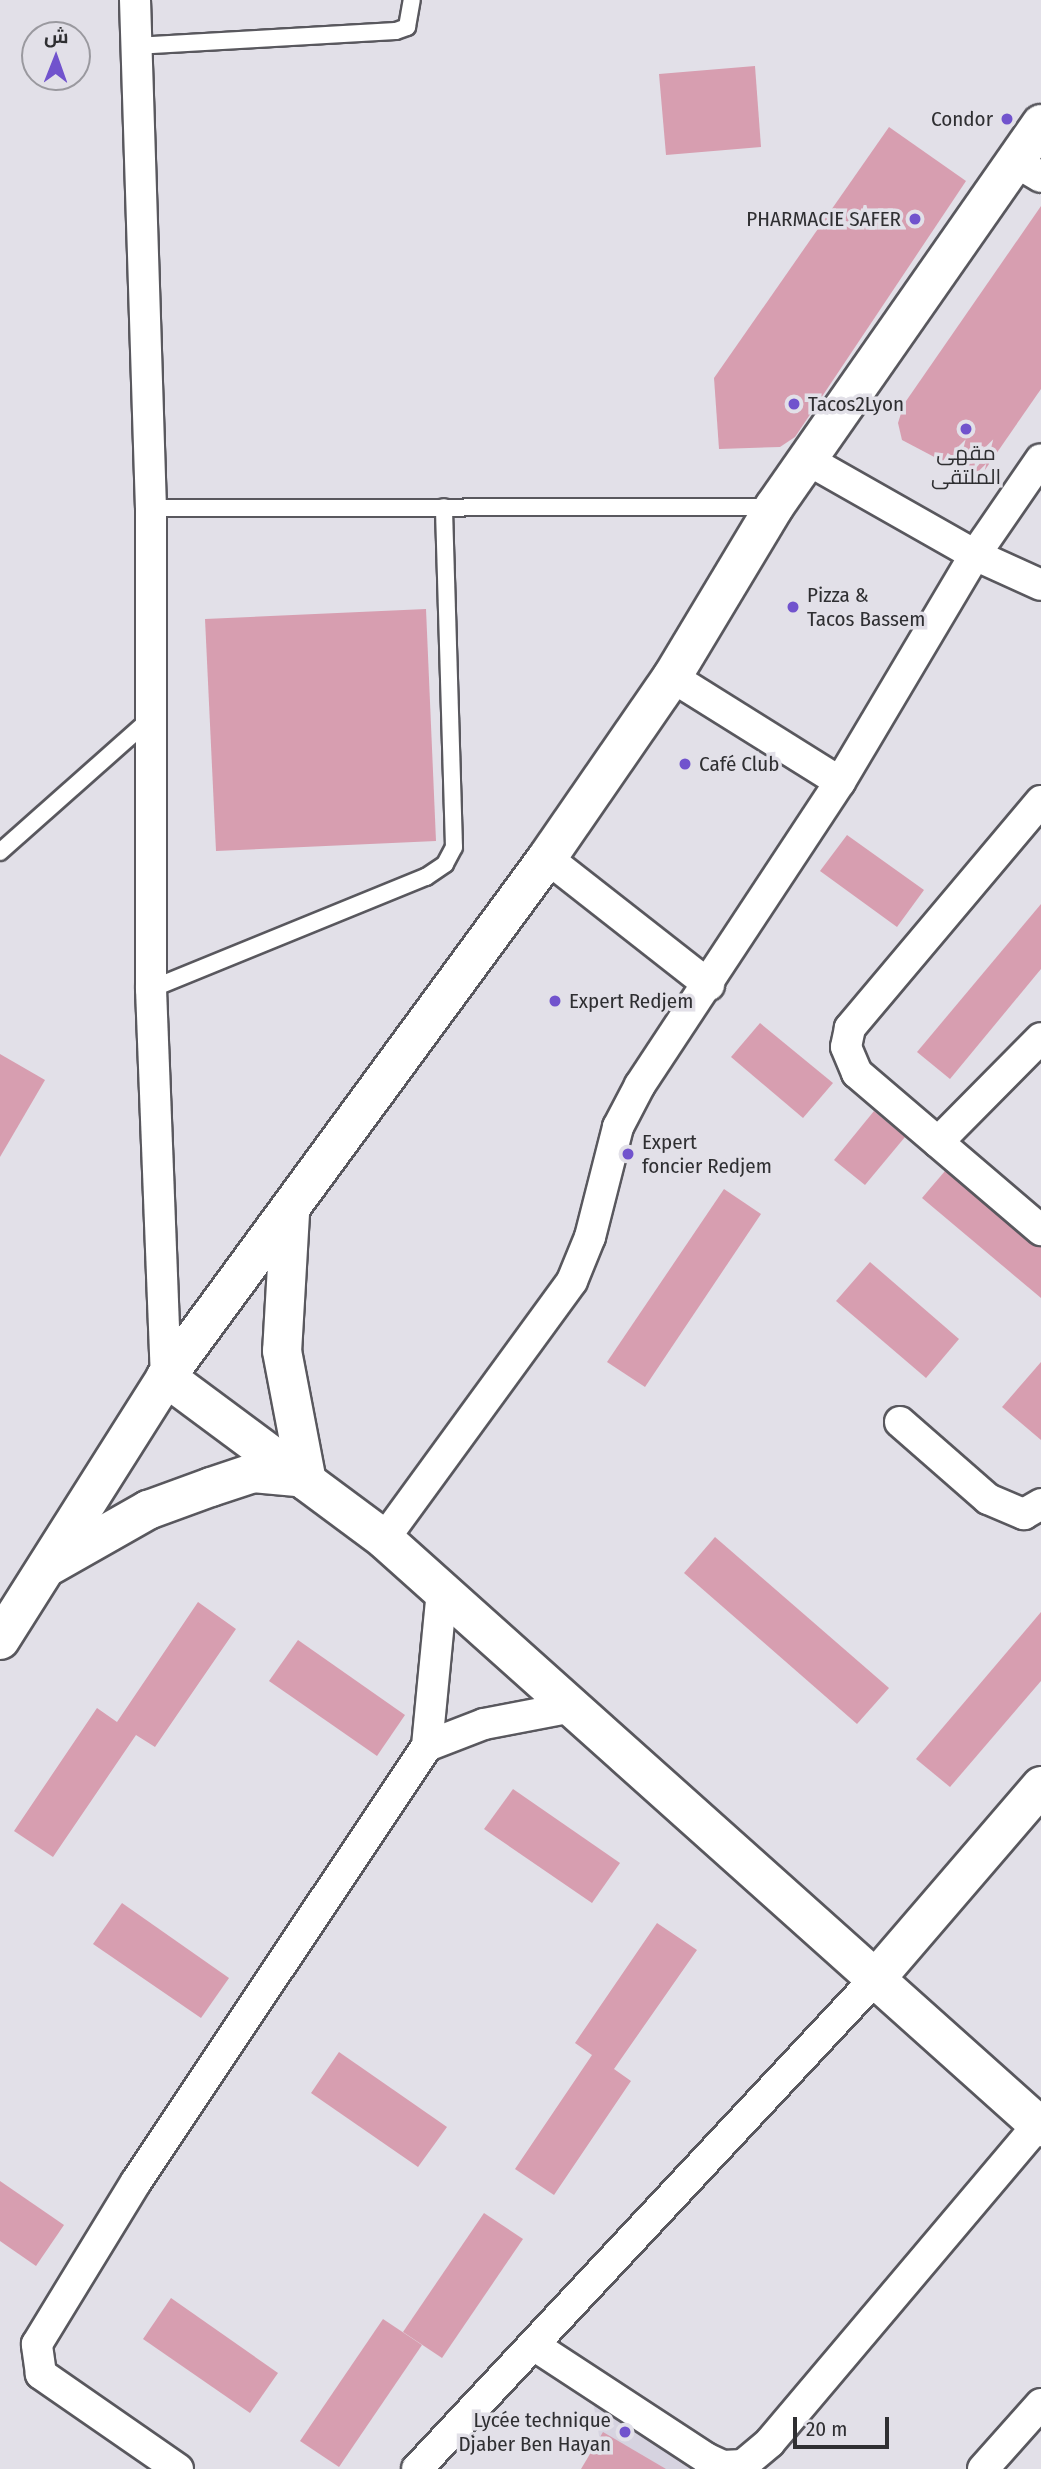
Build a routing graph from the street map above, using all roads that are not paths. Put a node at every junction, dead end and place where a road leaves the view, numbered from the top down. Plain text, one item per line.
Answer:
1 (135, 0) edge
2 (412, 0) edge
3 (135, 47) junction
4 (1041, 124) edge
5 (1029, 170) edge
6 (806, 459) junction
7 (1041, 459) edge
8 (444, 507) junction
9 (774, 507) junction
10 (151, 508) junction
11 (975, 555) junction
12 (1041, 584) edge
13 (672, 677) junction
14 (153, 717) junction
15 (840, 782) junction
16 (1041, 801) edge
17 (0, 852) edge
18 (547, 858) junction
19 (709, 985) junction
20 (151, 989) junction
21 (1041, 1038) edge
22 (938, 1142) junction
23 (290, 1214) junction
24 (1041, 1230) edge
25 (166, 1377) junction
26 (900, 1422) dead end
27 (302, 1480) junction
28 (1041, 1504) edge
29 (384, 1539) junction
30 (49, 1566) junction
31 (442, 1591) junction
32 (0, 1640) edge
33 (567, 1708) junction
34 (427, 1746) junction
35 (1041, 1786) edge
36 (877, 1977) junction
37 (1040, 2126) edge
38 (535, 2346) junction
39 (1041, 2404) edge
40 (178, 2469) edge
41 (418, 2469) edge
42 (983, 2469) edge

1 - 3 street
2 - 3 lane
3 - 10 street
4 - 5 main road
5 - 6 main road
6 - 9 main road
6 - 11 street
7 - 11 street
8 - 9 lane
8 - 10 lane
8 - 20 lane
9 - 13 main road
10 - 14 street
11 - 12 street
11 - 15 street
13 - 15 street
13 - 18 main road
14 - 17 lane
14 - 20 street
15 - 19 street
16 - 22 street
18 - 19 street
18 - 23 main road
19 - 29 street
20 - 25 street
21 - 22 street
22 - 24 street
23 - 25 main road
23 - 27 main road
25 - 27 main road
25 - 30 main road
26 - 28 street
27 - 29 main road
27 - 30 main road
29 - 31 main road
30 - 32 main road
31 - 33 main road
31 - 34 street
33 - 34 street
33 - 36 main road
34 - 40 street
35 - 36 main road
36 - 37 main road
36 - 38 street
37 - 38 street
38 - 41 street
39 - 42 street

